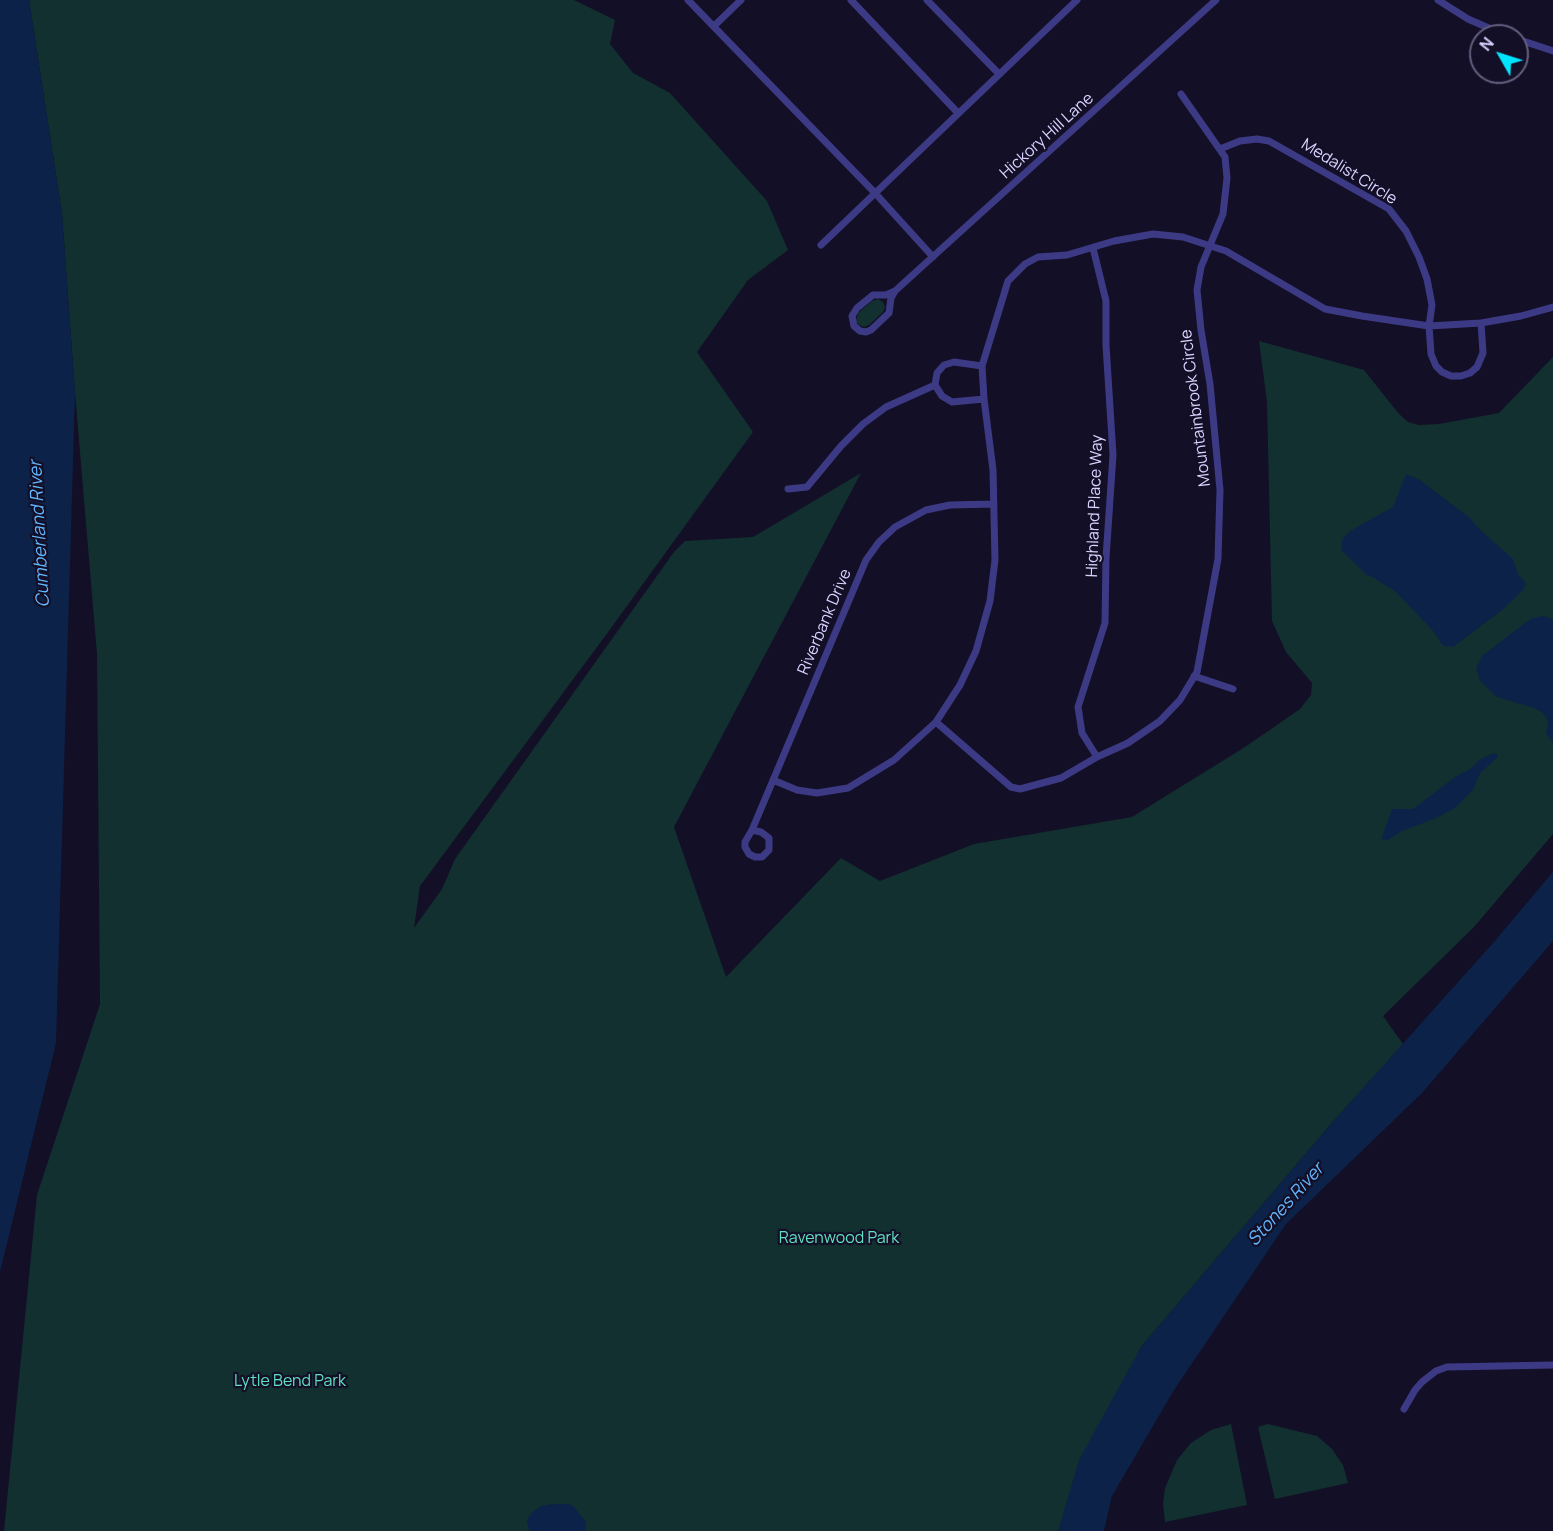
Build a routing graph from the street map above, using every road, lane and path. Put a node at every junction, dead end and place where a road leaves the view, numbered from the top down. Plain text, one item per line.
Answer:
1 (688, 0) edge
2 (741, 0) edge
3 (851, 0) edge
4 (927, 0) edge
5 (1077, 0) edge
6 (1216, 0) edge
7 (1438, 0) edge
8 (1479, 24) edge
9 (714, 26) junction
10 (1529, 43) edge
11 (1553, 51) edge
12 (999, 74) junction
13 (1181, 94) dead end
14 (958, 113) junction
15 (1220, 149) junction
16 (875, 193) junction
17 (821, 245) dead end
18 (1211, 246) junction
19 (1093, 248) junction
20 (933, 257) junction
21 (894, 291) junction
22 (1553, 307) edge
23 (1481, 323) junction
24 (1430, 327) junction
25 (982, 366) junction
26 (935, 385) junction
27 (984, 399) junction
28 (788, 489) dead end
29 (994, 504) junction
30 (1194, 676) junction
31 (1233, 689) dead end
32 (936, 722) junction
33 (1097, 757) junction
34 (773, 780) junction
35 (752, 830) dead end
36 (1553, 1365) edge
37 (1404, 1409) dead end

1 - 9 street
2 - 9 street
3 - 14 street
4 - 12 street
5 - 12 street
6 - 20 street, Hickory Hill Lane
7 - 8 street
9 - 16 street
10 - 11 street
12 - 14 street
13 - 15 street, Mountainbrook Circle
14 - 16 street
15 - 18 street, Mountainbrook Circle
15 - 24 street, Medalist Circle
16 - 17 street
16 - 20 street
18 - 19 street
18 - 24 street
18 - 30 street, Mountainbrook Circle
19 - 25 street
19 - 33 street, Highland Place Way
20 - 21 street, Hickory Hill Lane
21 - 21 street, Hickory Hill Lane
22 - 23 street
23 - 24 street
23 - 24 street, Medalist Circle
25 - 26 street
25 - 27 street
26 - 27 street
26 - 28 street
27 - 29 street
29 - 32 street
29 - 34 street, Riverbank Drive
30 - 31 street
30 - 33 street, Mountainbrook Circle
32 - 33 street, Mountainbrook Circle
32 - 34 street
34 - 35 street, Riverbank Drive
36 - 37 street

